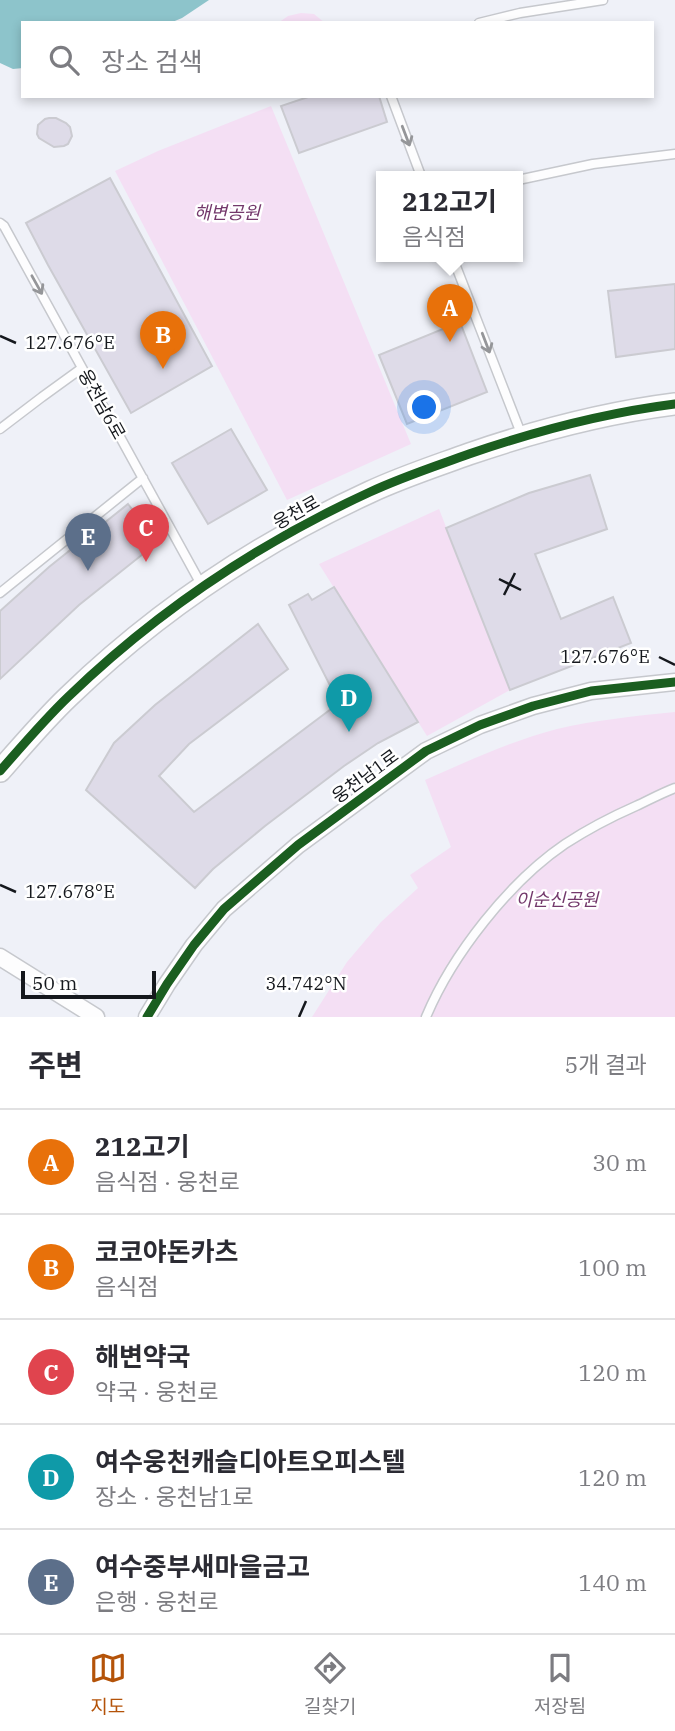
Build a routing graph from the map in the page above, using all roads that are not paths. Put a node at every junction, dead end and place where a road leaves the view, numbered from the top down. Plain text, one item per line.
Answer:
1 (603, 0) edge
2 (487, 21) edge
3 (392, 98) edge
4 (675, 154) edge
5 (419, 171) edge
6 (523, 179) edge
7 (2, 224) edge
8 (454, 262) edge
9 (82, 368) junction
10 (675, 404) edge
11 (0, 429) edge
12 (522, 436) junction
13 (143, 478) junction
14 (202, 586) junction
15 (0, 593) edge
16 (675, 682) edge
17 (0, 771) edge
18 (675, 788) edge
19 (0, 957) edge
20 (96, 1017) edge
21 (148, 1017) edge
22 (426, 1017) edge

1 - 2 lane
3 -> 5 lane
4 - 6 lane
7 -> 9 lane, 웅천남6로
8 -> 12 lane
9 - 11 lane
9 - 13 lane, 웅천남6로
10 - 12 street, 웅천로
12 - 14 street, 웅천로
13 - 14 lane, 웅천남6로
13 - 15 lane
14 - 17 street, 웅천로
16 - 21 street, 웅천남1로
18 - 22 lane
19 - 20 street

